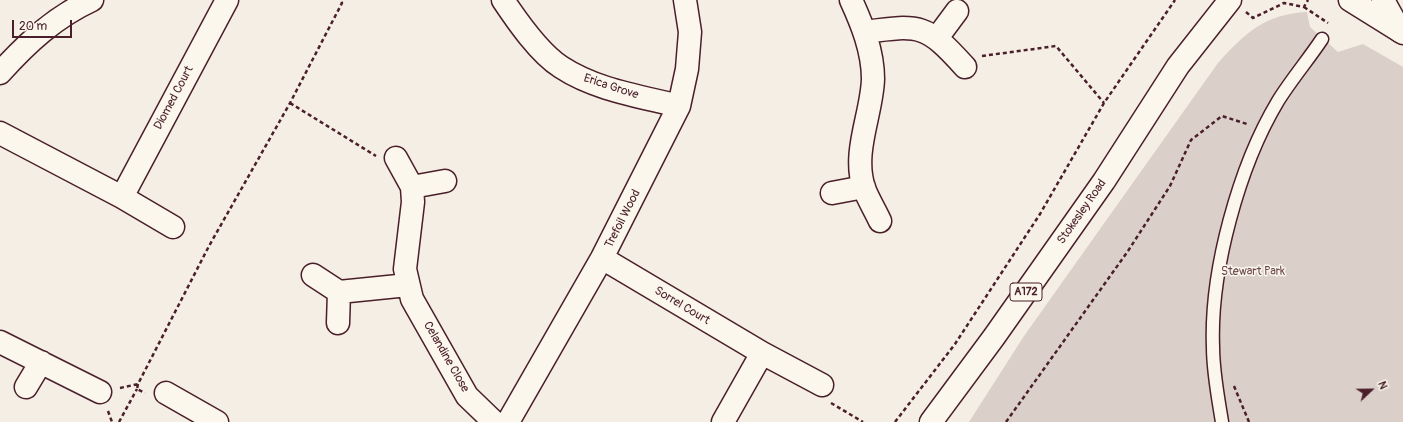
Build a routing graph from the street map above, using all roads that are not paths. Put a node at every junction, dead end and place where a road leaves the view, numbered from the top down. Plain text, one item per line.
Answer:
1 (227, 0) edge
2 (503, 0) edge
3 (685, 0) edge
4 (851, 0) edge
5 (1350, 0) edge
6 (1383, 0) edge
7 (89, 1) edge
8 (1236, 4) edge
9 (957, 11) dead end
10 (866, 32) junction
11 (1401, 32) edge
12 (937, 38) junction
13 (1322, 39) road end
14 (965, 67) road end
15 (0, 73) edge
16 (679, 106) junction
17 (0, 133) edge
18 (396, 158) road end
19 (445, 181) dead end
20 (864, 187) junction
21 (412, 188) junction
22 (832, 193) dead end
23 (122, 197) junction
24 (880, 221) dead end
25 (173, 227) dead end
26 (602, 258) junction
27 (312, 275) dead end
28 (408, 285) junction
29 (339, 292) junction
30 (338, 323) dead end
31 (0, 342) edge
32 (762, 353) junction
33 (41, 362) junction
34 (822, 386) road end
35 (26, 387) dead end
36 (100, 392) road end
37 (166, 393) dead end
38 (217, 422) edge
39 (494, 422) edge
40 (508, 422) edge
41 (723, 422) edge
42 (931, 422) edge
43 (1222, 422) edge

1 - 23 street, Diomed Court
2 - 16 street, Erica Grove
3 - 16 street, Trefoil Wood
4 - 10 street
5 - 11 street
6 - 11 street
7 - 15 street
8 - 42 street, Stokesley Road / A172
9 - 12 street
10 - 12 street
10 - 20 street
12 - 14 street
13 - 43 lane
16 - 26 street, Trefoil Wood
17 - 23 street
18 - 21 street
19 - 21 street
20 - 22 street
20 - 24 street
21 - 28 street, Celandine Close
23 - 25 street
26 - 32 street, Sorrel Court
26 - 40 street, Trefoil Wood
27 - 29 street
28 - 29 street
28 - 39 street, Celandine Close
29 - 30 street
31 - 33 street
32 - 34 street, Sorrel Court
32 - 41 street
33 - 35 street
33 - 36 street
37 - 38 street

